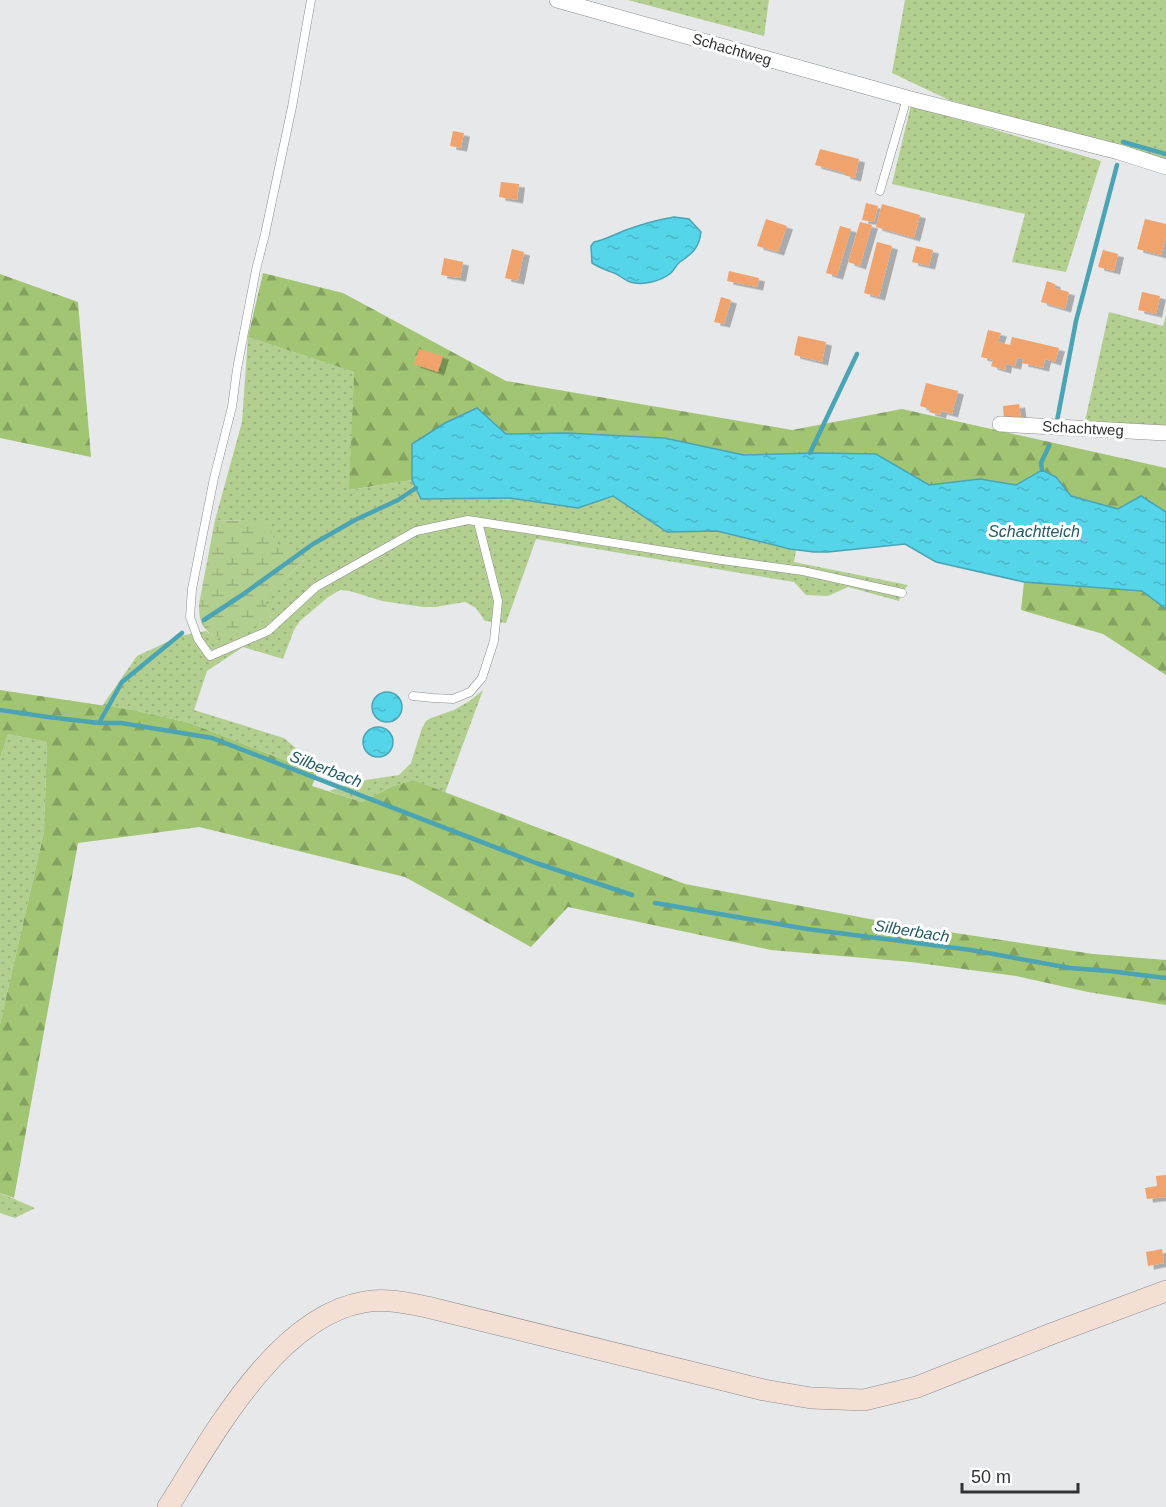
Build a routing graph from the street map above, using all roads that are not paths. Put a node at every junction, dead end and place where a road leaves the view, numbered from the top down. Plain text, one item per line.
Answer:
1 (311, 0) edge
2 (557, 0) edge
3 (907, 98) junction
4 (1166, 167) edge
5 (880, 191) dead end
6 (1000, 424) dead end
7 (1166, 432) edge
8 (478, 522) junction
9 (892, 582) dead end
10 (883, 588) junction
11 (903, 593) dead end
12 (414, 696) dead end
13 (1166, 1291) edge
14 (168, 1507) edge

1 - 8 lane
2 - 3 street, Schachtweg
3 - 4 street, Schachtweg
3 - 5 lane
6 - 7 street, Schachtweg
8 - 10 lane
8 - 12 lane
9 - 10 lane
10 - 11 lane
13 - 14 street

